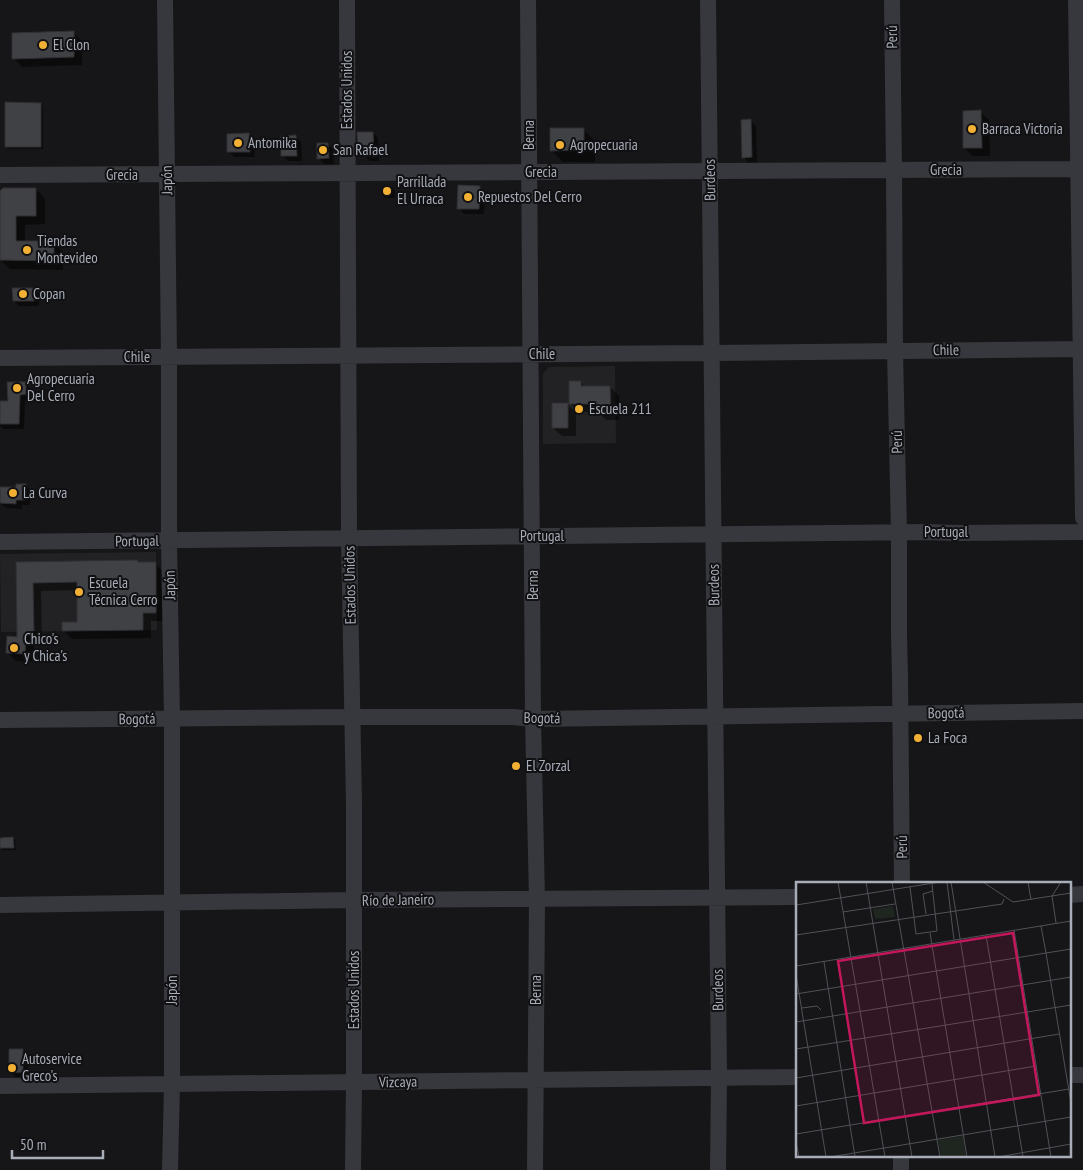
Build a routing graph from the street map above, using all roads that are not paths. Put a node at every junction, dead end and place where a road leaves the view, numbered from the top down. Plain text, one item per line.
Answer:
1 (165, 0) edge
2 (347, 0) edge
3 (528, 0) edge
4 (708, 0) edge
5 (892, 0) edge
6 (1076, 0) edge
7 (1081, 169) edge
8 (894, 170) junction
9 (710, 171) junction
10 (529, 172) junction
11 (348, 173) junction
12 (0, 175) edge
13 (167, 175) junction
14 (1082, 349) edge
15 (895, 351) junction
16 (711, 353) junction
17 (531, 355) junction
18 (348, 356) junction
19 (169, 357) junction
20 (0, 358) edge
21 (1083, 518) edge
22 (1083, 532) edge
23 (899, 533) junction
24 (713, 535) junction
25 (532, 536) junction
26 (349, 538) junction
27 (169, 540) junction
28 (0, 542) edge
29 (1083, 711) edge
30 (901, 713) junction
31 (715, 716) junction
32 (352, 717) junction
33 (172, 719) junction
34 (533, 719) junction
35 (0, 720) edge
36 (902, 882) edge
37 (1083, 894) edge
38 (1070, 895) edge
39 (796, 897) edge
40 (537, 898) junction
41 (717, 898) junction
42 (354, 900) junction
43 (172, 903) junction
44 (0, 905) edge
45 (1070, 1075) edge
46 (1083, 1075) edge
47 (796, 1077) edge
48 (719, 1078) junction
49 (536, 1080) junction
50 (354, 1082) junction
51 (172, 1084) junction
52 (0, 1086) edge
53 (170, 1170) edge
54 (353, 1170) edge
55 (534, 1170) edge
56 (718, 1170) edge

1 - 13 street, Japón
2 - 11 street, Estados Unidos
3 - 10 street, Berna
4 - 9 street, Burdeos
5 - 8 street, Perú
6 - 7 street
7 - 8 street, Grecia
7 - 14 street
8 - 9 street, Grecia
8 - 15 street, Perú
9 - 10 street, Grecia
9 - 16 street, Burdeos
10 - 11 street, Grecia
10 - 17 street, Berna
11 - 13 street, Grecia
11 - 18 street, Estados Unidos
12 - 13 street, Grecia
13 - 19 street, Japón
14 - 15 street, Chile
14 - 21 street
15 - 16 street, Chile
15 - 23 street, Perú
16 - 17 street, Chile
16 - 24 street, Burdeos
17 - 18 street, Chile
17 - 25 street, Berna
18 - 19 street, Chile
18 - 26 street, Estados Unidos
19 - 20 street, Chile
19 - 27 street, Japón
22 - 23 street, Portugal
23 - 24 street, Portugal
23 - 30 street, Perú
24 - 25 street, Portugal
24 - 31 street, Burdeos
25 - 26 street, Portugal
25 - 34 street, Berna
26 - 27 street, Portugal
26 - 32 street, Estados Unidos
27 - 28 street, Portugal
27 - 33 street, Japón
29 - 30 street, Bogotá
30 - 31 street, Bogotá
30 - 36 street, Perú
31 - 34 street, Bogotá
31 - 41 street, Burdeos
32 - 33 street, Bogotá
32 - 34 street, Bogotá
32 - 42 street, Estados Unidos
33 - 35 street, Bogotá
33 - 43 street, Japón
34 - 40 street, Berna
37 - 38 street
39 - 41 street, Río de Janeiro
40 - 41 street, Río de Janeiro
40 - 42 street, Río de Janeiro
40 - 49 street, Berna
41 - 48 street, Burdeos
42 - 43 street, Río de Janeiro
42 - 50 street, Estados Unidos
43 - 44 street, Río de Janeiro
43 - 51 street, Japón
45 - 46 street
47 - 48 street, Vizcaya
48 - 49 street, Vizcaya
48 - 56 street, Burdeos
49 - 50 street, Vizcaya
49 - 55 street, Berna
50 - 51 street, Vizcaya
50 - 54 street, Estados Unidos
51 - 52 street, Vizcaya
51 - 53 street, Japón

